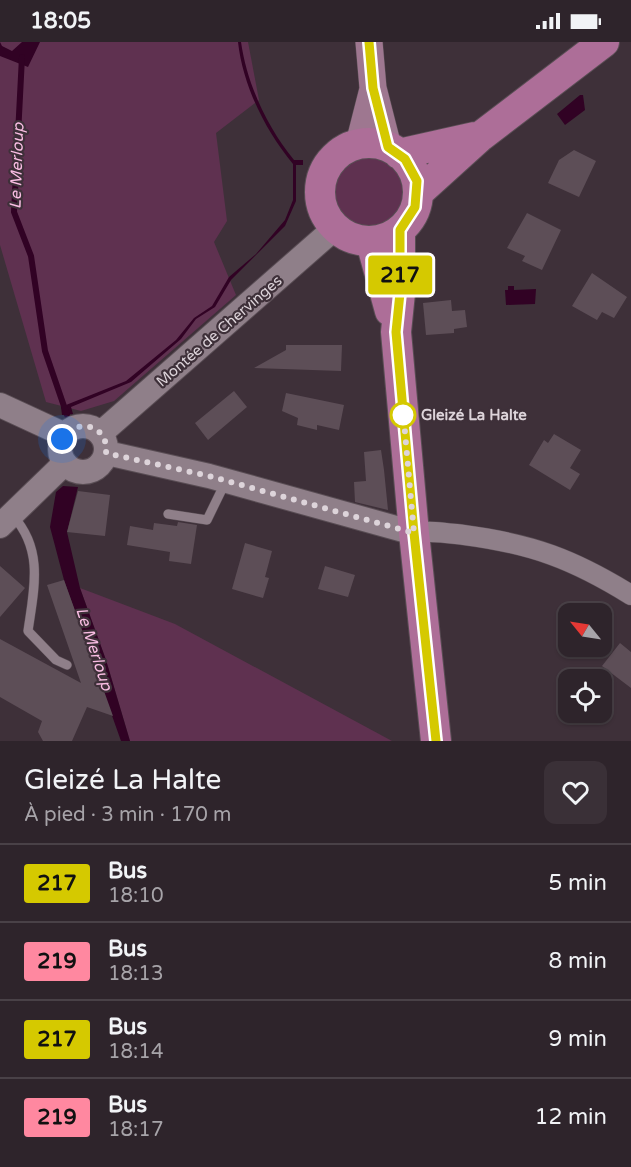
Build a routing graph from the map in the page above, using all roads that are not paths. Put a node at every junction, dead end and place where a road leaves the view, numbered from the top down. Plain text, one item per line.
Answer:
1 (369, 42) edge
2 (604, 42) edge
3 (373, 88) junction
4 (481, 136) junction
5 (359, 144) junction
6 (394, 151) junction
7 (418, 193) junction
8 (335, 228) junction
9 (400, 230) junction
10 (371, 242) junction
11 (396, 332) junction
12 (0, 405) edge
13 (65, 435) junction
14 (104, 443) junction
15 (65, 463) junction
16 (226, 481) junction
17 (168, 513) dead end
18 (6, 520) edge
19 (414, 533) junction
20 (631, 595) edge
21 (67, 665) dead end
22 (436, 741) edge

1 - 3 main road
2 - 4 main road
3 - 5 main road
3 - 6 main road
4 - 6 main road
4 - 7 main road
5 - 6 main road
5 - 8 main road
6 - 7 main road
7 - 9 main road
8 - 10 main road
8 - 14 street, Montée de Chervinges
9 - 10 main road
9 - 11 main road
10 - 11 main road
11 - 19 main road
12 - 13 street
13 - 14 street
13 - 15 street
14 - 15 street
14 - 16 street
15 - 18 street
16 - 17 lane
16 - 19 street
18 - 21 lane
19 - 20 street
19 - 22 main road

